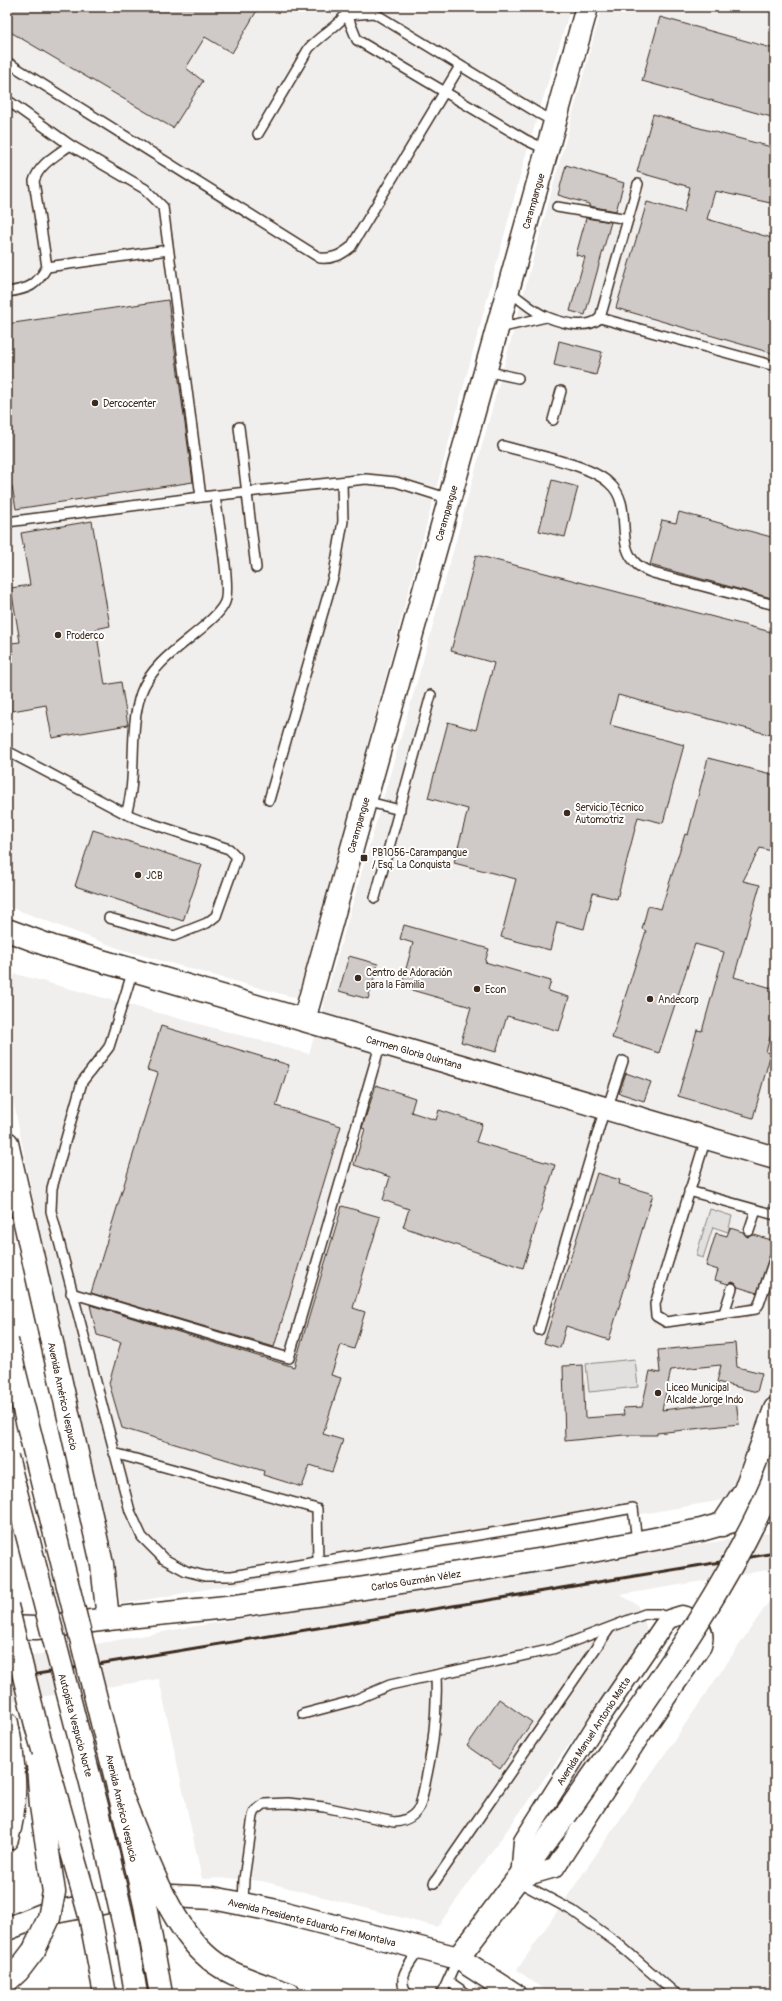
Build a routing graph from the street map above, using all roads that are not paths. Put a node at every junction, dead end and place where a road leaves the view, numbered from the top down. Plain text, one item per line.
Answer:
1 (587, 7) edge
2 (349, 11) edge
3 (7, 62) edge
4 (460, 66) junction
5 (444, 91) junction
6 (7, 100) edge
7 (555, 122) junction
8 (258, 134) dead end
9 (70, 145) junction
10 (548, 150) junction
11 (638, 184) dead end
12 (557, 207) dead end
13 (628, 219) junction
14 (168, 250) junction
15 (47, 266) junction
16 (7, 292) edge
17 (508, 292) junction
18 (546, 317) junction
19 (600, 318) junction
20 (497, 329) junction
21 (775, 366) edge
22 (486, 371) junction
23 (518, 378) dead end
24 (561, 390) dead end
25 (553, 420) dead end
26 (239, 427) dead end
27 (503, 446) dead end
28 (342, 482) junction
29 (246, 493) junction
30 (215, 496) junction
31 (201, 498) junction
32 (450, 499) junction
33 (7, 522) edge
34 (256, 568) dead end
35 (775, 605) edge
36 (431, 695) dead end
37 (7, 751) edge
38 (269, 800) dead end
39 (365, 801) junction
40 (400, 810) junction
41 (126, 814) junction
42 (376, 898) dead end
43 (109, 918) dead end
44 (7, 930) edge
45 (7, 944) edge
46 (53, 947) junction
47 (133, 970) junction
48 (304, 1020) junction
49 (381, 1042) junction
50 (623, 1061) dead end
51 (606, 1108) junction
52 (706, 1138) junction
53 (7, 1143) edge
54 (775, 1158) edge
55 (689, 1191) junction
56 (756, 1210) junction
57 (775, 1215) edge
58 (749, 1231) dead end
59 (775, 1257) edge
60 (732, 1288) dead end
61 (71, 1293) junction
62 (724, 1313) junction
63 (539, 1330) dead end
64 (7, 1340) edge
65 (775, 1409) edge
66 (114, 1453) junction
67 (7, 1457) edge
68 (775, 1477) edge
69 (775, 1506) edge
70 (722, 1525) junction
71 (637, 1542) junction
72 (318, 1561) junction
73 (7, 1606) edge
74 (108, 1619) junction
75 (668, 1619) junction
76 (7, 1628) edge
77 (609, 1629) junction
78 (436, 1675) junction
79 (303, 1714) dead end
80 (7, 1723) edge
81 (36, 1725) junction
82 (118, 1787) junction
83 (7, 1839) edge
84 (518, 1880) junction
85 (434, 1883) dead end
86 (243, 1903) junction
87 (7, 1929) edge
88 (421, 1948) junction
89 (458, 1958) junction
90 (7, 1981) edge
91 (448, 1981) junction
92 (105, 1994) edge
93 (136, 1994) edge
94 (161, 1994) edge
95 (289, 1994) edge
96 (408, 1994) edge
97 (440, 1994) edge
98 (467, 1994) edge
99 (514, 1994) edge
100 (676, 1994) edge

1 - 7 main road, Carampangue
2 - 4 lane
2 - 5 lane
2 - 8 lane
3 - 5 lane
4 - 5 lane
4 - 7 lane
5 - 10 lane
6 - 9 lane
7 - 10 main road, Carampangue
9 - 14 lane
9 - 15 lane
10 - 17 main road, Carampangue
11 - 13 lane
12 - 13 lane
13 - 19 lane
14 - 15 lane
14 - 31 lane
15 - 16 lane
17 - 18 lane
17 - 20 main road, Carampangue
18 - 19 lane
18 - 20 lane
19 - 21 lane
20 - 22 main road, Carampangue
22 - 23 lane
22 - 32 main road, Carampangue
24 - 25 lane
26 - 29 lane
27 - 35 lane
28 - 29 lane
28 - 32 lane
28 - 38 lane
29 - 30 lane
29 - 34 lane
30 - 31 lane
30 - 41 lane
31 - 33 lane
32 - 39 main road, Carampangue
36 - 40 lane
37 - 41 lane
39 - 40 lane
39 - 48 main road, Carampangue
40 - 42 lane
41 - 43 lane
44 - 46 main road, Carmen Gloria Quintana
45 - 46 main road, Carmen Gloria Quintana
46 - 47 main road, Carmen Gloria Quintana
47 - 48 main road, Carmen Gloria Quintana
47 - 61 lane
48 - 49 main road, Carmen Gloria Quintana
49 - 51 main road, Carmen Gloria Quintana
49 - 61 lane
50 - 51 lane
51 - 52 main road, Carmen Gloria Quintana
51 - 63 lane
52 - 54 main road, Carmen Gloria Quintana
52 - 55 lane
53 - 74 main road, Avenida Américo Vespucio
55 - 56 lane
55 - 62 lane
56 - 57 lane
56 - 58 lane
59 - 62 lane
60 - 62 lane
61 - 66 lane
64 - 82 main road, Avenida Américo Vespucio, bridge
65 - 70 main road
66 - 72 lane
66 - 72 lane
67 - 93 main road, Autopista Vespucio Norte, bridge
68 - 84 main road, bridge
69 - 70 main road
70 - 71 main road, Carlos Guzmán Vélez
71 - 72 lane
71 - 74 main road, Carlos Guzmán Vélez
73 - 81 main road, bridge
74 - 76 main road
75 - 77 lane
75 - 84 street, Avenida Manuel Antonio Matta
75 - 84 street
77 - 78 lane
77 - 85 lane
78 - 79 lane
78 - 86 lane
80 - 83 main road
81 - 90 main road, bridge
81 - 92 main road, bridge
82 - 94 main road, Avenida Américo Vespucio, bridge
82 - 95 main road, bridge
84 - 89 main road
84 - 100 lane
86 - 87 main road, Avenida Presidente Eduardo Frei Montalva
86 - 88 main road, Avenida Presidente Eduardo Frei Montalva
88 - 89 main road, Avenida Presidente Eduardo Frei Montalva
88 - 96 lane
89 - 91 lane
89 - 99 main road, Avenida Presidente Eduardo Frei Montalva
91 - 97 lane
91 - 98 lane

